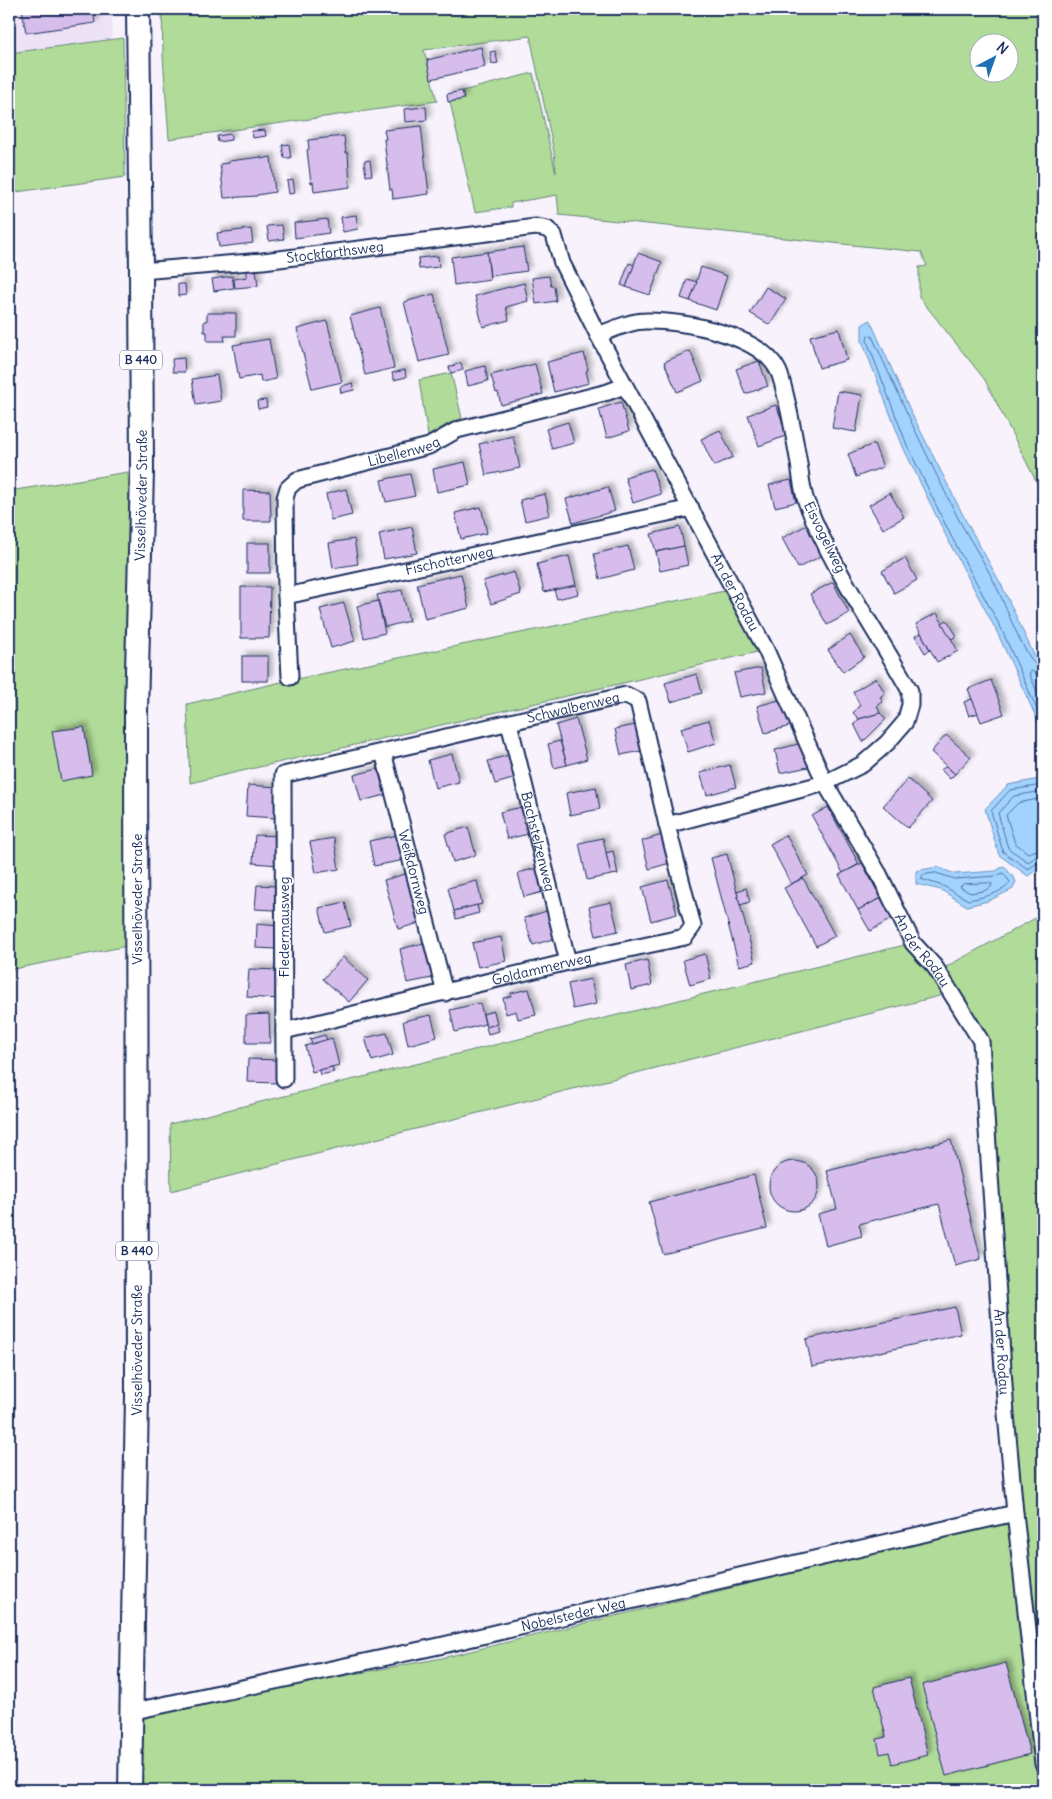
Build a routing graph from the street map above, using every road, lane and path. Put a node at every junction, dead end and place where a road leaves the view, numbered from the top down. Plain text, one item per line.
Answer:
1 (138, 9) edge
2 (529, 227) joint
3 (141, 271) junction
4 (598, 335) junction
5 (624, 386) junction
6 (691, 508) junction
7 (286, 596) junction
8 (290, 677) dead end
9 (510, 723) junction
10 (383, 752) junction
11 (283, 774) joint
12 (825, 783) junction
13 (667, 825) junction
14 (568, 962) junction
15 (445, 993) junction
16 (284, 1031) junction
17 (284, 1078) dead end
18 (1015, 1513) junction
19 (130, 1712) junction
20 (1043, 1764) edge
21 (130, 1790) edge

1 - 3 main road, Visselhöveder Straße / B 440
2 - 3 street, Stockforthsweg
2 - 4 street, An der Rodau
3 - 19 main road, Visselhöveder Straße / B 440
4 - 5 street, An der Rodau
4 - 12 street, Eisvogelweg
5 - 6 street, An der Rodau
5 - 7 street, Libellenweg
6 - 7 street, Fischotterweg
6 - 12 street, An der Rodau
7 - 8 street
9 - 10 street, Schwalbenweg
9 - 13 street, Schwalbenweg
9 - 14 street, Bachstelzenweg
10 - 11 street, Schwalbenweg
10 - 15 street, Weißdornweg
11 - 16 street, Fledermausweg
12 - 13 street
12 - 18 street, An der Rodau
13 - 14 street, Goldammerweg
14 - 15 street, Goldammerweg
15 - 16 street, Goldammerweg
16 - 17 street, Fledermausweg
18 - 19 street, Nobelsteder Weg
18 - 20 street, An der Rodau
19 - 21 main road, Visselhöveder Straße / B 440

